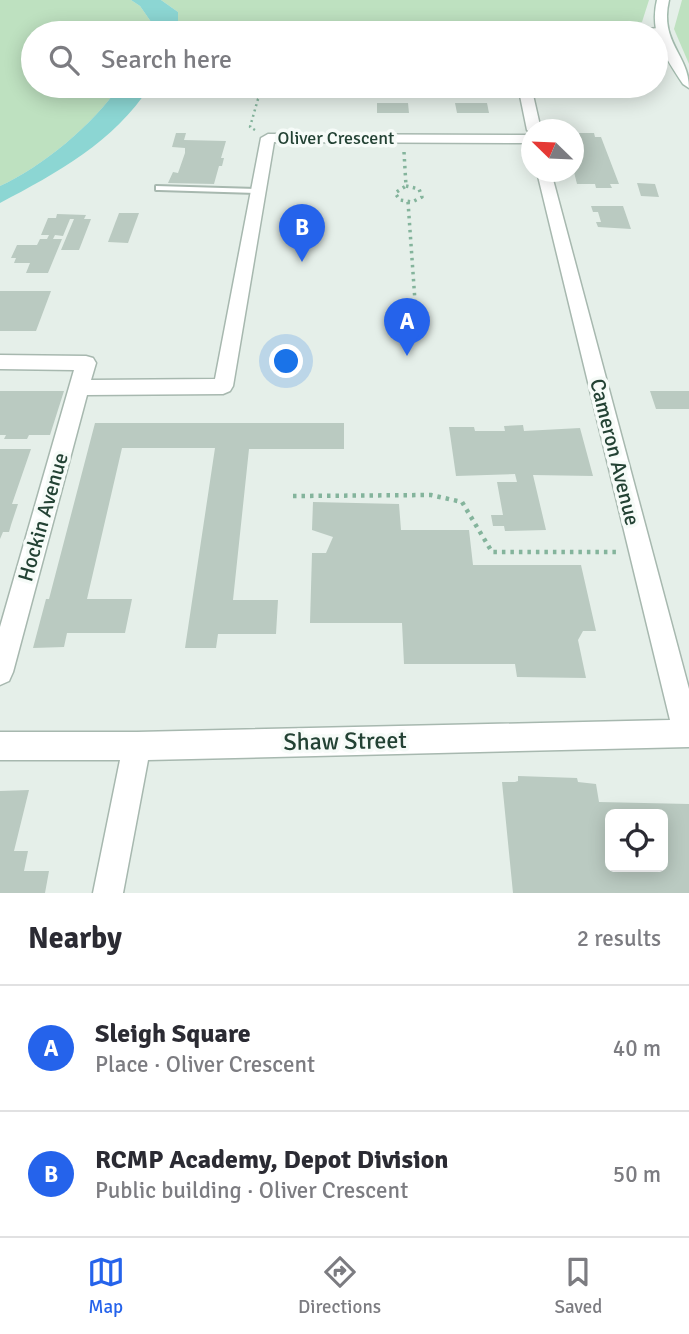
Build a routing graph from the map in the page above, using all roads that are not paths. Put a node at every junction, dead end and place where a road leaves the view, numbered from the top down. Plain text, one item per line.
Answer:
1 (663, 0) edge
2 (659, 21) edge
3 (668, 46) edge
4 (689, 84) edge
5 (527, 98) edge
6 (532, 119) edge
7 (521, 139) edge
8 (547, 182) edge
9 (159, 188) dead end
10 (260, 191) junction
11 (0, 362) edge
12 (79, 388) junction
13 (0, 672) edge
14 (688, 733) edge
15 (137, 746) junction
16 (0, 747) edge
17 (108, 893) edge

1 - 2 street
3 - 4 street
5 - 6 street
7 - 10 street, Oliver Crescent
8 - 14 street, Cameron Avenue
9 - 10 lane
10 - 12 street, Oliver Crescent
11 - 12 street, Hockin Avenue
12 - 13 street, Hockin Avenue
14 - 15 street, Shaw Street
15 - 16 street, Shaw Street
15 - 17 street

